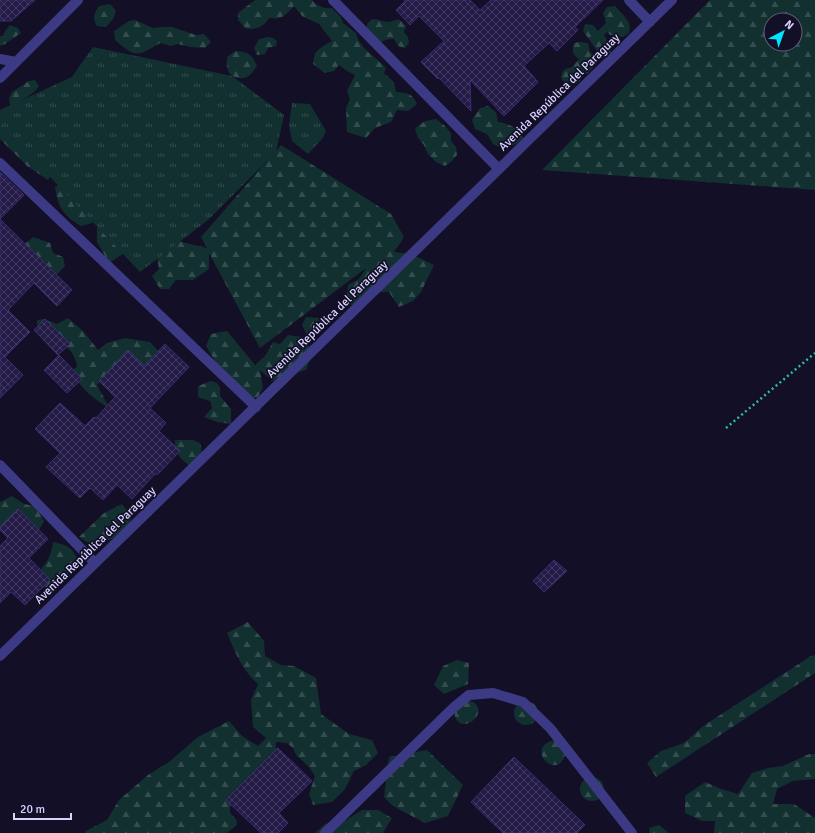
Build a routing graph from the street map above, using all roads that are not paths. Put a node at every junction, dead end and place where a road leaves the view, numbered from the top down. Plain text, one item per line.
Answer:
1 (78, 0) edge
2 (333, 0) edge
3 (629, 0) edge
4 (672, 0) edge
5 (650, 22) junction
6 (0, 59) edge
7 (16, 62) junction
8 (0, 78) edge
9 (0, 163) edge
10 (499, 169) junction
11 (256, 407) junction
12 (0, 465) edge
13 (95, 563) junction
14 (0, 656) edge
15 (326, 833) edge
16 (632, 833) edge

1 - 7 street
2 - 10 street
3 - 5 street
4 - 5 street, Avenida República del Paraguay
5 - 10 street, Avenida República del Paraguay
6 - 7 street
7 - 8 street
9 - 11 street
10 - 11 street, Avenida República del Paraguay
11 - 13 street, Avenida República del Paraguay
12 - 13 street
13 - 14 street, Avenida República del Paraguay
15 - 16 street

